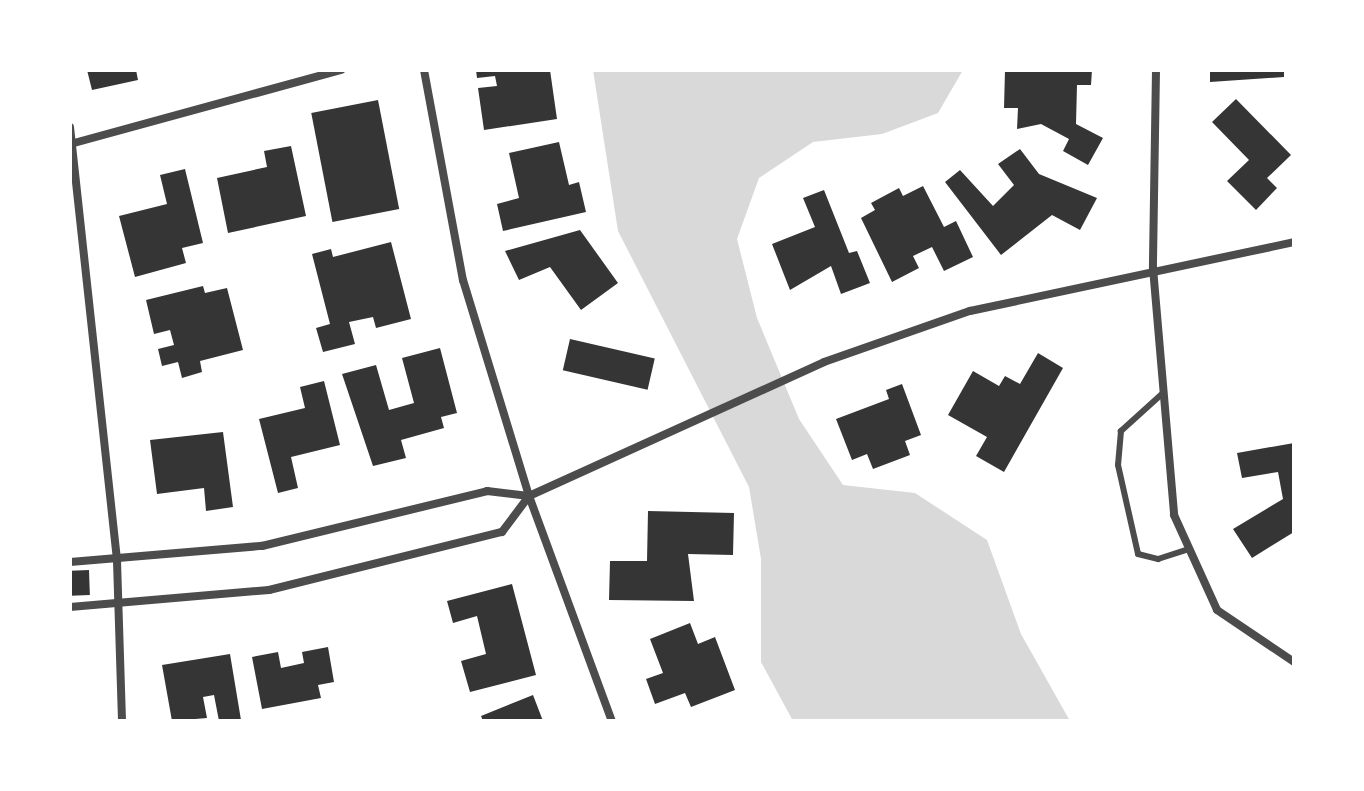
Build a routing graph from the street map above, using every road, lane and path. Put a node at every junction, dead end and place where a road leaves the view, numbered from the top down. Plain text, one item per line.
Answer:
1 (341, 70) edge
2 (424, 70) edge
3 (1156, 70) edge
4 (70, 127) edge
5 (74, 143) junction
6 (1294, 242) edge
7 (1153, 268) junction
8 (1163, 393) junction
9 (529, 496) junction
10 (1189, 549) junction
11 (117, 561) junction
12 (70, 562) edge
13 (120, 606) junction
14 (70, 607) edge
15 (1294, 662) edge
16 (122, 721) edge
17 (612, 721) edge

1 - 5 street
2 - 9 street
3 - 7 street
4 - 5 street
5 - 11 street
6 - 7 street
7 - 8 street
7 - 9 street
8 - 10 street
8 - 10 lane
9 - 11 street
9 - 13 street
9 - 17 street
10 - 15 street
11 - 12 street
11 - 13 street
13 - 14 street
13 - 16 street

